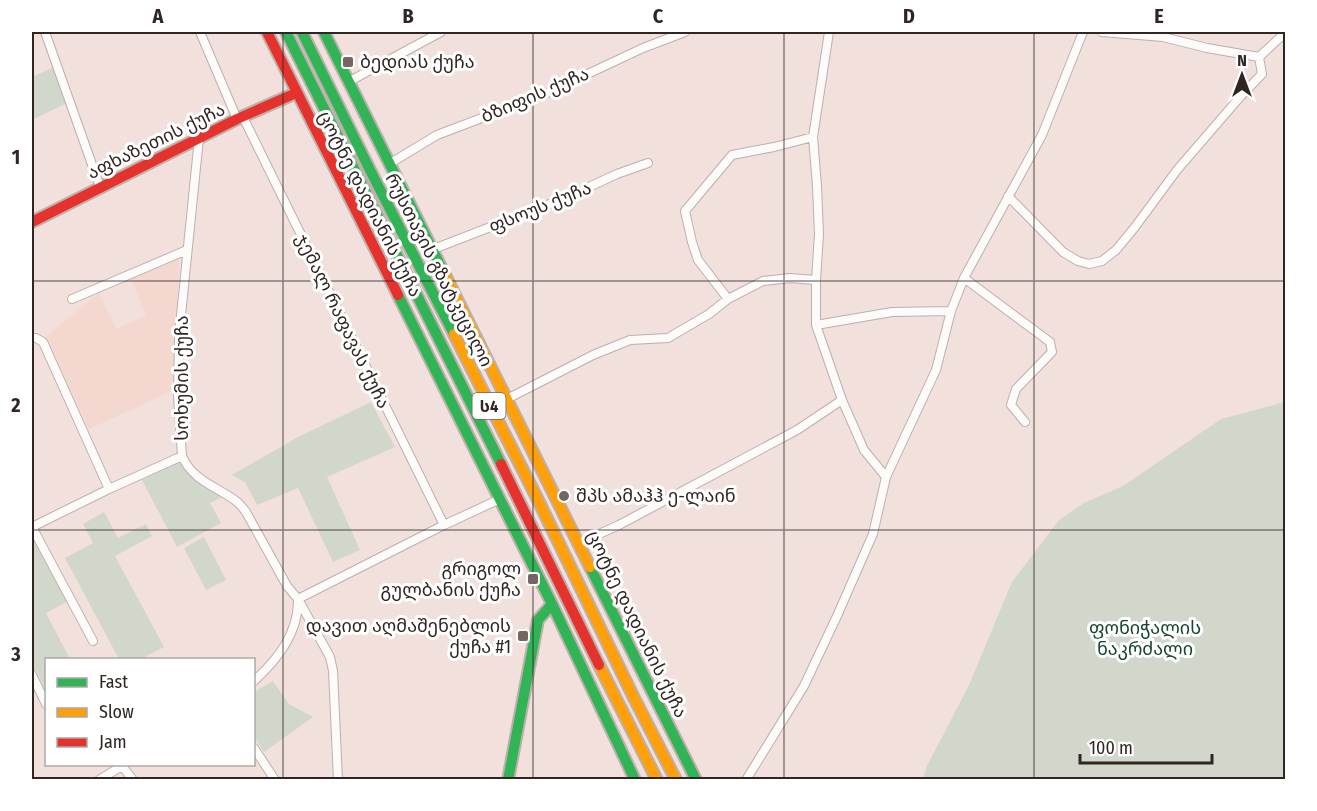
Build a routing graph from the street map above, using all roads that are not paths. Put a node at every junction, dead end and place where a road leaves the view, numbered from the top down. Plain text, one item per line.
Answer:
1 (45, 32) edge
2 (200, 32) edge
3 (267, 32) edge
4 (286, 32) edge
5 (302, 32) edge
6 (324, 32) edge
7 (441, 32) edge
8 (685, 32) edge
9 (829, 32) edge
10 (1083, 32) edge
11 (1102, 32) edge
12 (1286, 32) edge
13 (1259, 57) junction
14 (348, 82) junction
15 (296, 93) junction
16 (240, 118) junction
17 (813, 137) junction
18 (199, 138) junction
19 (648, 163) dead end
20 (389, 164) junction
21 (100, 187) junction
22 (1008, 196) junction
23 (32, 222) edge
24 (187, 250) junction
25 (432, 250) junction
26 (964, 278) junction
27 (816, 280) junction
28 (728, 298) junction
29 (72, 299) dead end
30 (951, 311) junction
31 (816, 326) junction
32 (32, 338) edge
33 (507, 399) junction
34 (842, 400) junction
35 (1025, 422) dead end
36 (182, 456) junction
37 (886, 477) junction
38 (109, 489) junction
39 (500, 499) junction
40 (444, 525) junction
41 (32, 527) edge
42 (579, 543) junction
43 (298, 599) junction
44 (552, 604) junction
45 (93, 642) dead end
46 (32, 675) edge
47 (255, 680) edge
48 (45, 702) edge
49 (255, 750) edge
50 (122, 766) edge
51 (125, 766) edge
52 (99, 780) edge
53 (132, 780) edge
54 (275, 780) edge
55 (338, 780) edge
56 (508, 780) edge
57 (635, 780) edge
58 (657, 780) edge
59 (676, 780) edge
60 (696, 780) edge
61 (746, 780) edge

1 - 21 street
2 - 16 street, ჯემალ რაფავას ქუჩა
3 - 15 main road, ცოტნე დადიანის ქუჩა
4 - 58 main road, რუსთავის გზატკეცილი / ს4
5 - 59 main road, რუსთავის გზატკეცილი / ს4
6 - 14 main road, ცოტნე დადიანის ქუჩა
7 - 14 street
8 - 20 street, ბზიფის ქუჩა
9 - 17 street
10 - 22 street
11 - 13 street
12 - 13 street
13 - 22 street
14 - 20 main road, ცოტნე დადიანის ქუჩა
15 - 16 main road, აფხაზეთის ქუჩა
15 - 39 main road, ცოტნე დადიანის ქუჩა
16 - 18 main road, აფხაზეთის ქუჩა
16 - 40 street, ჯემალ რაფავას ქუჩა
17 - 27 street
17 - 28 street
18 - 21 main road, აფხაზეთის ქუჩა
18 - 24 street, სოხუმის ქუჩა
19 - 25 street, ფსოუს ქუჩა
20 - 25 main road, ცოტნე დადიანის ქუჩა
21 - 23 main road, აფხაზეთის ქუჩა
22 - 26 street
24 - 29 street
24 - 36 street, სოხუმის ქუჩა
25 - 33 main road, ცოტნე დადიანის ქუჩა
26 - 30 street
26 - 35 street
27 - 28 street
27 - 31 street
28 - 33 street
30 - 31 street
30 - 37 street
31 - 34 street
32 - 38 street
33 - 42 main road, ცოტნე დადიანის ქუჩა
34 - 37 street
34 - 42 street
36 - 38 street
36 - 43 street, სოხუმის ქუჩა
37 - 61 street
38 - 41 street
39 - 40 street
39 - 44 main road, ცოტნე დადიანის ქუჩა
40 - 43 street
41 - 45 street
42 - 60 main road, ცოტნე დადიანის ქუჩა
43 - 47 street
43 - 55 street, სოხუმის ქუჩა
44 - 56 main road
44 - 57 main road, ცოტნე დადიანის ქუჩა
46 - 48 street
49 - 54 street
50 - 52 street
51 - 53 street

